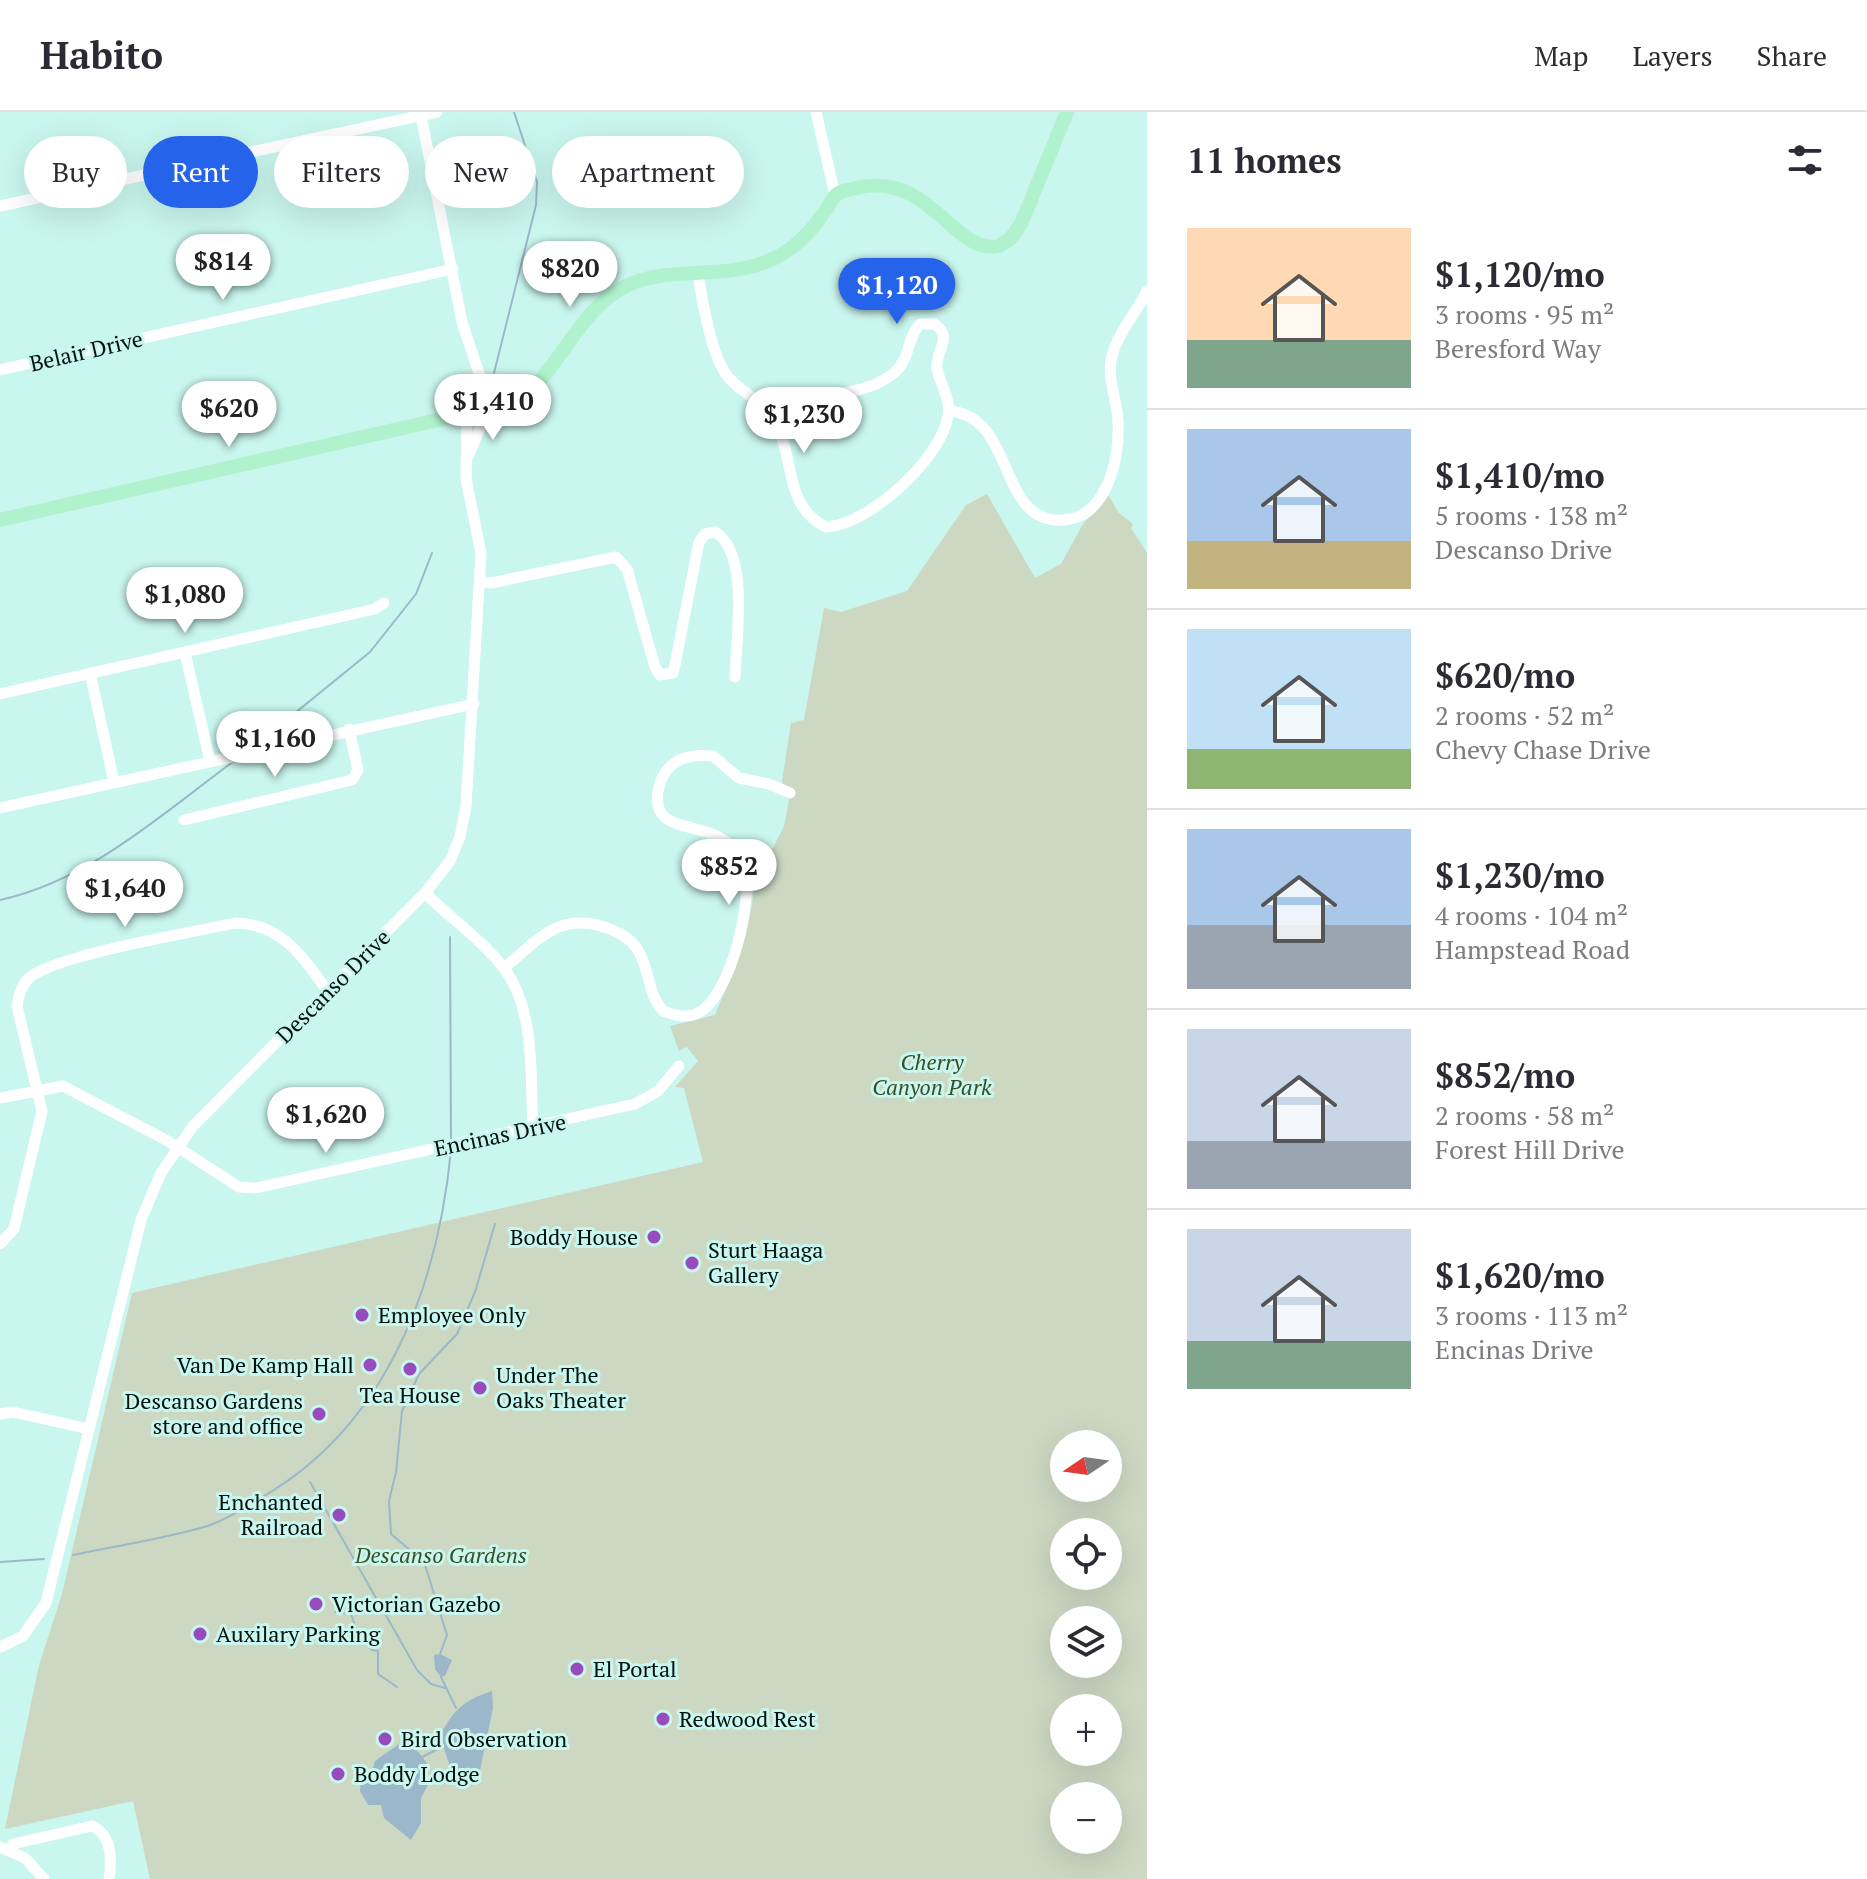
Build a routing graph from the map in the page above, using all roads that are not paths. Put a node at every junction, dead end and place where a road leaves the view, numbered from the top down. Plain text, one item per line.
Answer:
1 (437, 112) edge
2 (816, 112) edge
3 (1067, 112) edge
4 (421, 116) junction
5 (835, 195) junction
6 (0, 206) edge
7 (453, 269) junction
8 (698, 272) junction
9 (1147, 291) edge
10 (0, 370) edge
11 (489, 410) junction
12 (949, 411) junction
13 (771, 414) junction
14 (467, 415) junction
15 (468, 458) junction
16 (0, 520) edge
17 (480, 582) junction
18 (384, 603) dead end
19 (185, 653) junction
20 (90, 673) junction
21 (735, 677) dead end
22 (0, 694) edge
23 (474, 704) junction
24 (349, 729) junction
25 (210, 761) junction
26 (114, 782) junction
27 (790, 793) dead end
28 (0, 808) edge
29 (184, 820) dead end
30 (425, 893) junction
31 (504, 968) junction
32 (328, 992) junction
33 (679, 1066) dead end
34 (37, 1090) junction
35 (0, 1098) edge
36 (533, 1129) junction
37 (177, 1146) junction
38 (0, 1244) edge
39 (0, 1414) edge
40 (89, 1429) junction
41 (0, 1647) edge
42 (5, 1848) edge
43 (44, 1879) edge
44 (109, 1879) edge

1 - 4 street
2 - 5 street
3 - 5 main road
4 - 6 street
4 - 7 street
5 - 8 main road
7 - 10 street, Belair Drive
7 - 11 street
8 - 11 main road
8 - 13 street
9 - 12 street
11 - 14 main road
11 - 15 street
12 - 13 street
12 - 13 street
14 - 15 street, Descanso Drive
14 - 16 main road
15 - 17 street, Descanso Drive
17 - 21 street
17 - 23 street, Descanso Drive
18 - 19 street
19 - 20 street
19 - 25 street
20 - 22 street
20 - 26 street
23 - 24 street
23 - 30 street, Descanso Drive
24 - 25 street
24 - 29 street
25 - 26 street
26 - 28 street
27 - 31 street
30 - 31 street
30 - 32 street, Descanso Drive
31 - 36 street
32 - 34 street
32 - 37 street, Descanso Drive
33 - 36 street, Encinas Drive
34 - 35 street, Encinas Drive
34 - 37 street, Encinas Drive
34 - 38 street
36 - 37 street, Encinas Drive
37 - 40 street, Descanso Drive
39 - 40 street
40 - 41 street, Descanso Drive
42 - 43 street
42 - 44 street

